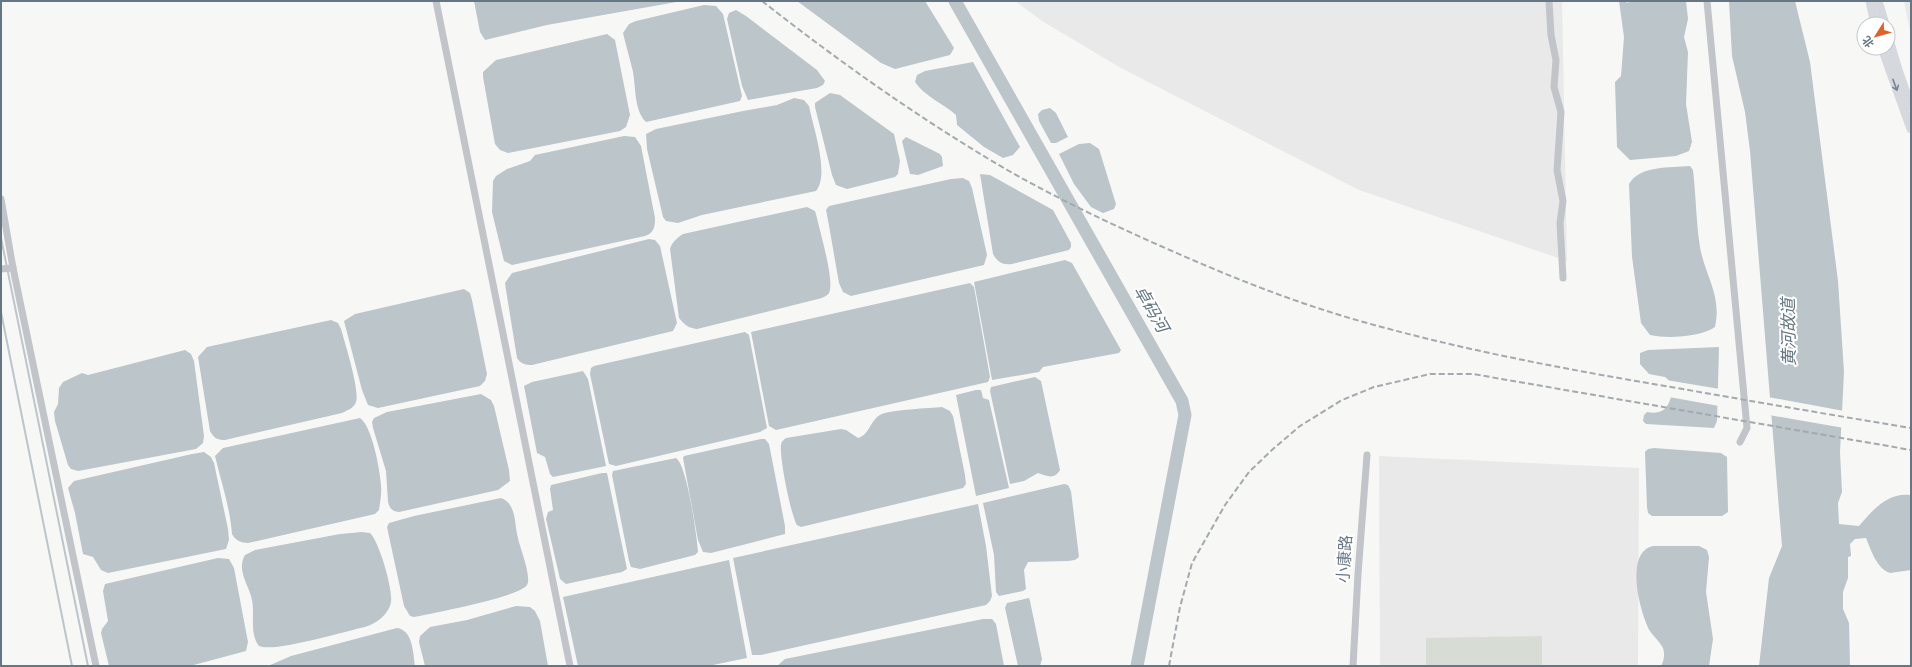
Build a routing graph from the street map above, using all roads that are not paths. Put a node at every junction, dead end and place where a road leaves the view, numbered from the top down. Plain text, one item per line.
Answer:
1 (436, 1) edge
2 (1549, 1) edge
3 (1707, 1) edge
4 (1870, 1) edge
5 (1878, 1) edge
6 (1873, 16) edge
7 (1883, 16) edge
8 (1885, 56) edge
9 (1894, 56) edge
10 (1911, 106) edge
11 (1911, 129) edge
12 (1, 199) edge
13 (7, 268) edge
14 (1563, 278) dead end
15 (1740, 442) dead end
16 (1367, 455) dead end
17 (96, 666) edge
18 (570, 666) edge
19 (1353, 666) edge

1 - 18 street
2 - 14 street
3 - 15 street
4 - 6 main road
5 - 7 main road
8 -> 11 main road
9 - 10 main road
12 - 13 street
13 - 17 street
16 - 19 street, 小康路

